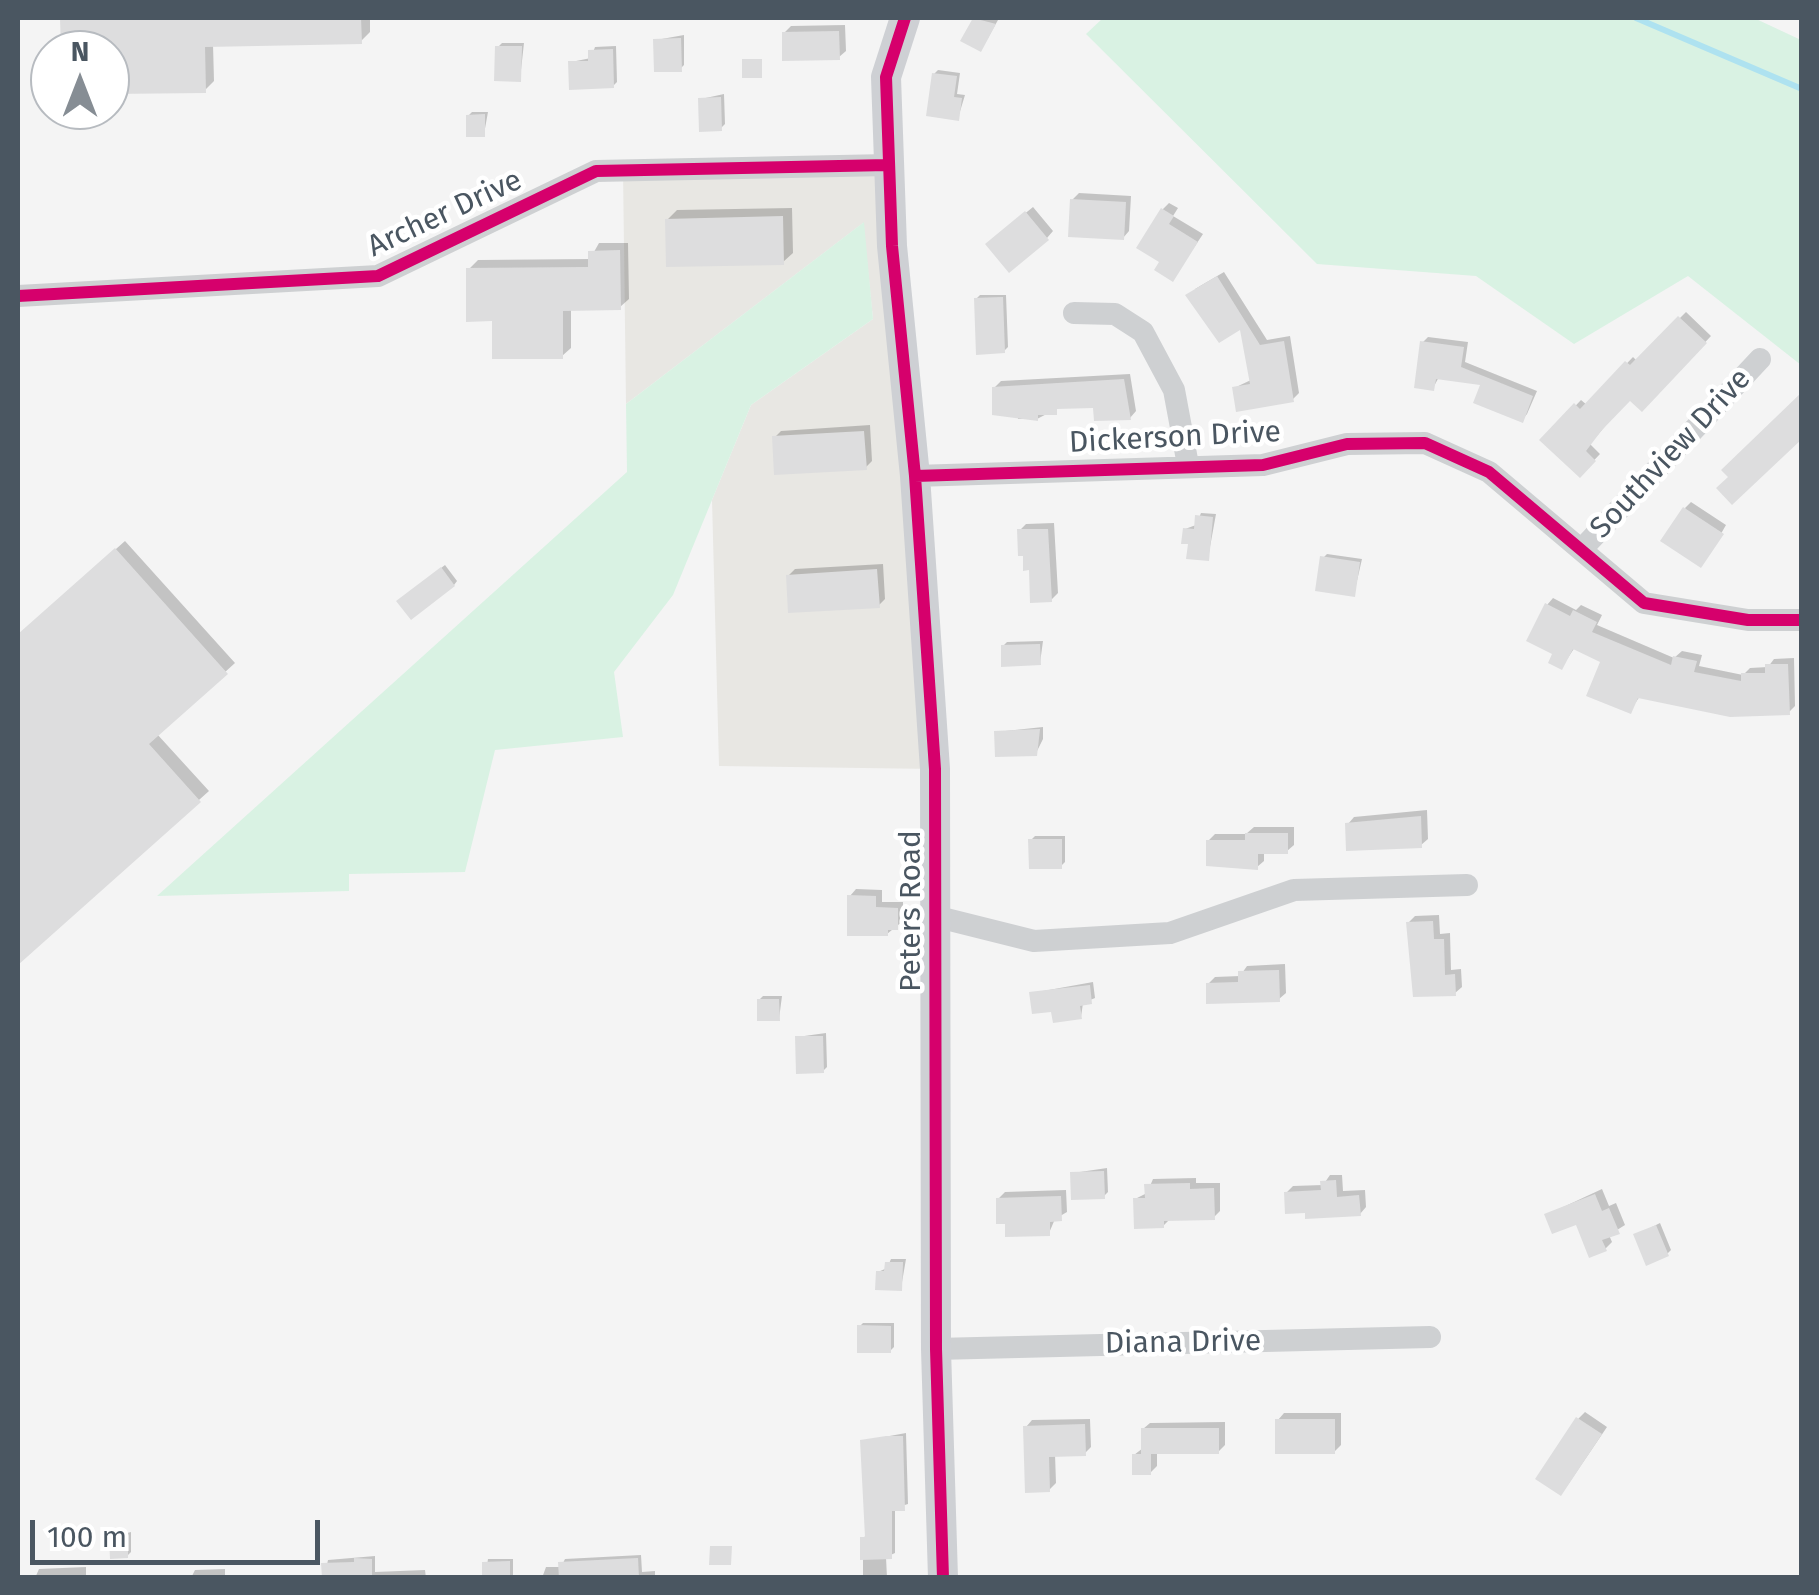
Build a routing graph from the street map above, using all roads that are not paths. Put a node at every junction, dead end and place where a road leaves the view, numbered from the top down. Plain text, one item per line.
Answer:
1 (904, 18) edge
2 (888, 164) junction
3 (18, 296) edge
4 (1074, 313) dead end
5 (1760, 359) dead end
6 (1188, 464) junction
7 (915, 476) junction
8 (1582, 549) junction
9 (1802, 620) edge
10 (1467, 885) dead end
11 (938, 917) junction
12 (1430, 1337) dead end
13 (936, 1348) junction
14 (942, 1578) edge

1 - 2 street, Peters Road
2 - 3 street, Archer Drive
2 - 7 street, Peters Road
4 - 6 street
5 - 8 street, Southview Drive
6 - 7 street, Dickerson Drive
6 - 8 street, Dickerson Drive
7 - 11 street, Peters Road
8 - 9 street, Dickerson Drive
10 - 11 street
11 - 13 street, Peters Road
12 - 13 street, Diana Drive
13 - 14 street, Peters Road

